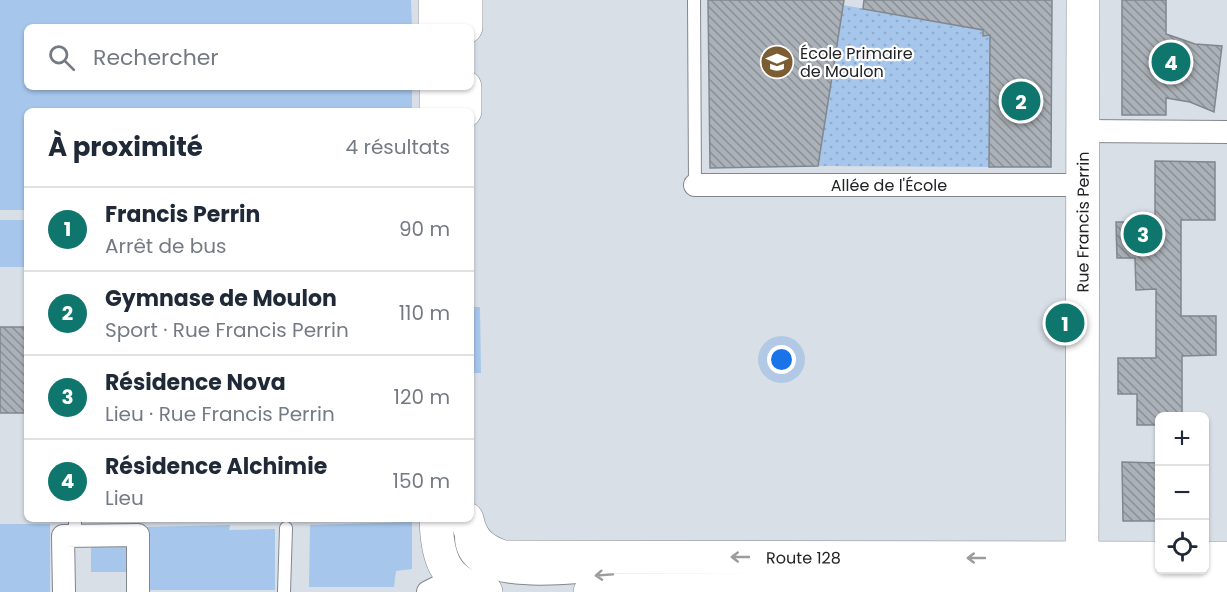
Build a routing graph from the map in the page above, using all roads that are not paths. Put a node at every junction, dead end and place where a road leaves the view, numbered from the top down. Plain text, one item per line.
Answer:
1 (435, 0) edge
2 (466, 0) edge
3 (694, 0) edge
4 (1083, 0) edge
5 (435, 24) edge
6 (466, 24) edge
7 (435, 90) edge
8 (465, 90) edge
9 (436, 108) edge
10 (465, 108) edge
11 (1082, 131) junction
12 (1227, 132) edge
13 (695, 185) joint
14 (1083, 185) junction
15 (436, 522) edge
16 (465, 522) edge
17 (467, 522) edge
18 (75, 527) edge
19 (286, 528) dead end
20 (659, 558) junction
21 (1209, 558) edge
22 (1227, 558) edge
23 (1155, 560) edge
24 (610, 579) edge
25 (451, 583) edge
26 (1076, 584) edge
27 (1227, 590) edge
28 (64, 592) edge
29 (138, 592) edge
30 (284, 592) edge
31 (486, 592) edge

1 - 5 main road
2 - 6 main road
3 - 13 lane
4 - 11 main road, Rue Francis Perrin
7 - 9 main road
8 - 10 main road
11 - 12 street
11 - 14 main road, Rue Francis Perrin
13 - 14 street, Allée de l'École
14 - 26 main road, Rue Francis Perrin
15 - 25 main road
16 - 25 lane
17 - 20 main road, Route 128
18 - 28 street
18 - 29 street
19 - 30 lane
20 - 24 lane
26 -> 20 main road, Route 128
21 - 22 main road
23 - 26 main road, Route 128
24 -> 25 lane
24 - 26 main road, Route 128
25 - 31 main road
26 - 27 main road, Route 128

